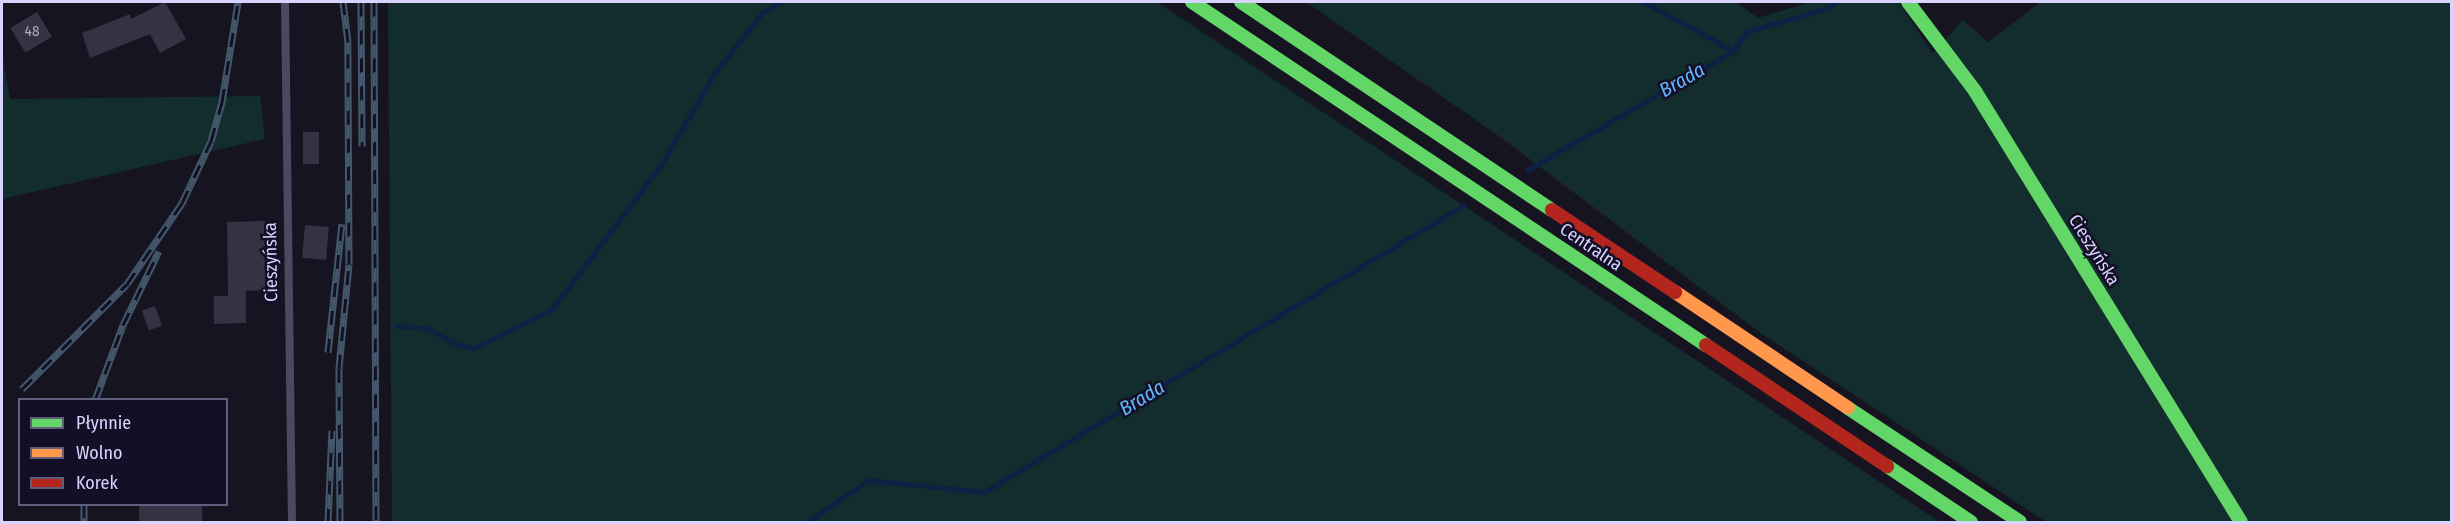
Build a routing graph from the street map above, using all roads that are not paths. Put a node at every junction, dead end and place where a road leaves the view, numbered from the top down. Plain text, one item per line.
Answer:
1 (285, 2) edge
2 (1192, 2) edge
3 (1241, 2) edge
4 (1908, 2) edge
5 (292, 522) edge
6 (1971, 522) edge
7 (2020, 522) edge
8 (2241, 522) edge

1 - 5 lane, Cieszyńska
2 - 6 main road, Centralna
3 - 7 main road, Centralna
4 - 8 main road, Cieszyńska

